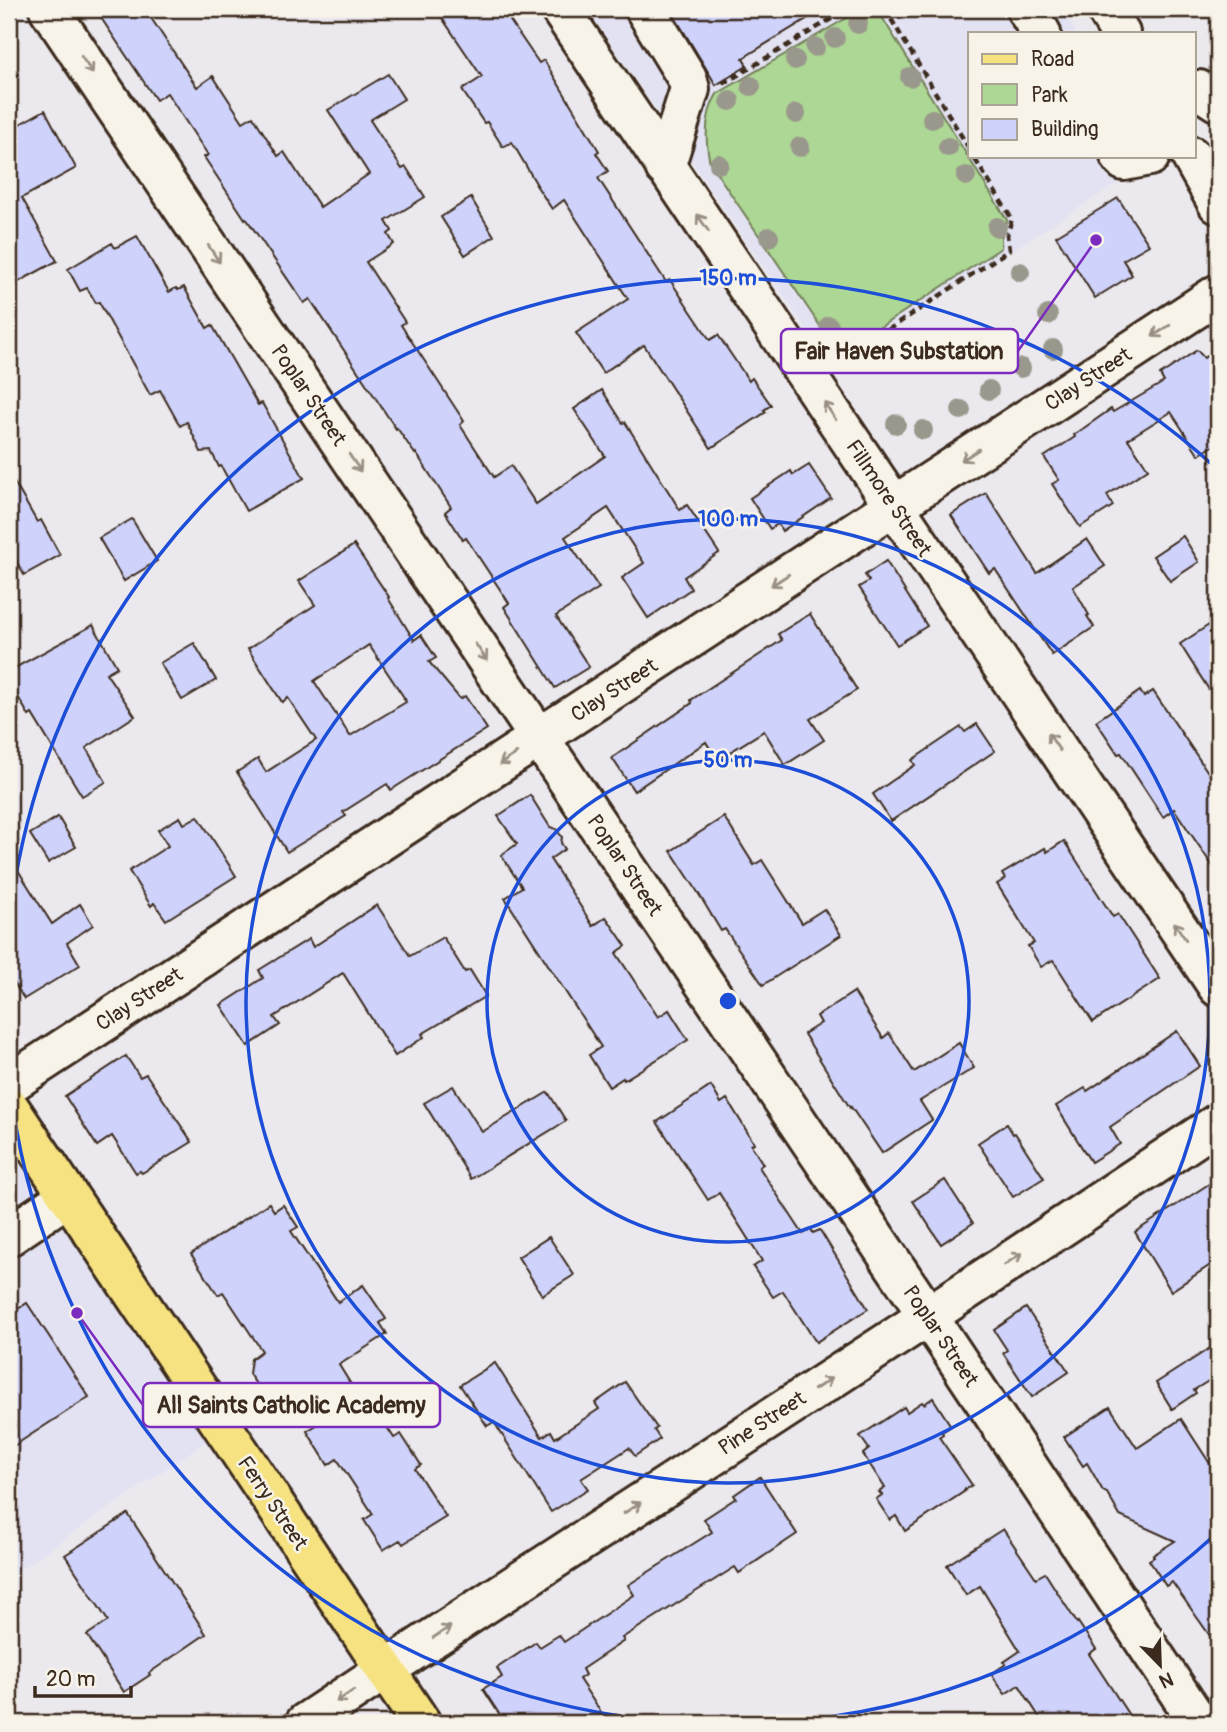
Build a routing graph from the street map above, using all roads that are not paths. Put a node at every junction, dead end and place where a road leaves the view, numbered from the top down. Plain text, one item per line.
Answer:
1 (49, 9) edge
2 (560, 9) edge
3 (645, 9) edge
4 (1026, 9) edge
5 (1106, 9) edge
6 (1040, 32) edge
7 (1119, 32) edge
8 (1196, 90) edge
9 (1218, 102) edge
10 (1121, 158) edge
11 (1140, 158) edge
12 (1192, 158) edge
13 (665, 167) junction
14 (1218, 204) edge
15 (1218, 294) edge
16 (895, 505) junction
17 (539, 738) junction
18 (1218, 987) edge
19 (9, 1084) edge
20 (9, 1107) edge
21 (1218, 1123) edge
22 (68, 1196) junction
23 (9, 1236) edge
24 (928, 1316) junction
25 (384, 1670) junction
26 (305, 1723) edge
27 (421, 1723) edge
28 (1199, 1723) edge

1 -> 17 street, Poplar Street
2 - 13 street, Fillmore Street
3 - 13 street
4 - 6 street
5 - 7 street
8 - 9 street
10 - 11 street
12 - 14 street
16 -> 13 street, Fillmore Street
15 -> 16 street, Clay Street
16 -> 17 street, Clay Street
18 -> 16 street, Fillmore Street
17 -> 19 street, Clay Street
17 - 24 street, Poplar Street
20 - 22 main road, Ferry Street
24 -> 21 street, Pine Street
22 - 23 street
22 - 25 main road, Ferry Street
25 -> 24 street, Pine Street
24 - 28 street, Poplar Street
25 -> 26 street, Pine Street
25 - 27 main road, Ferry Street

